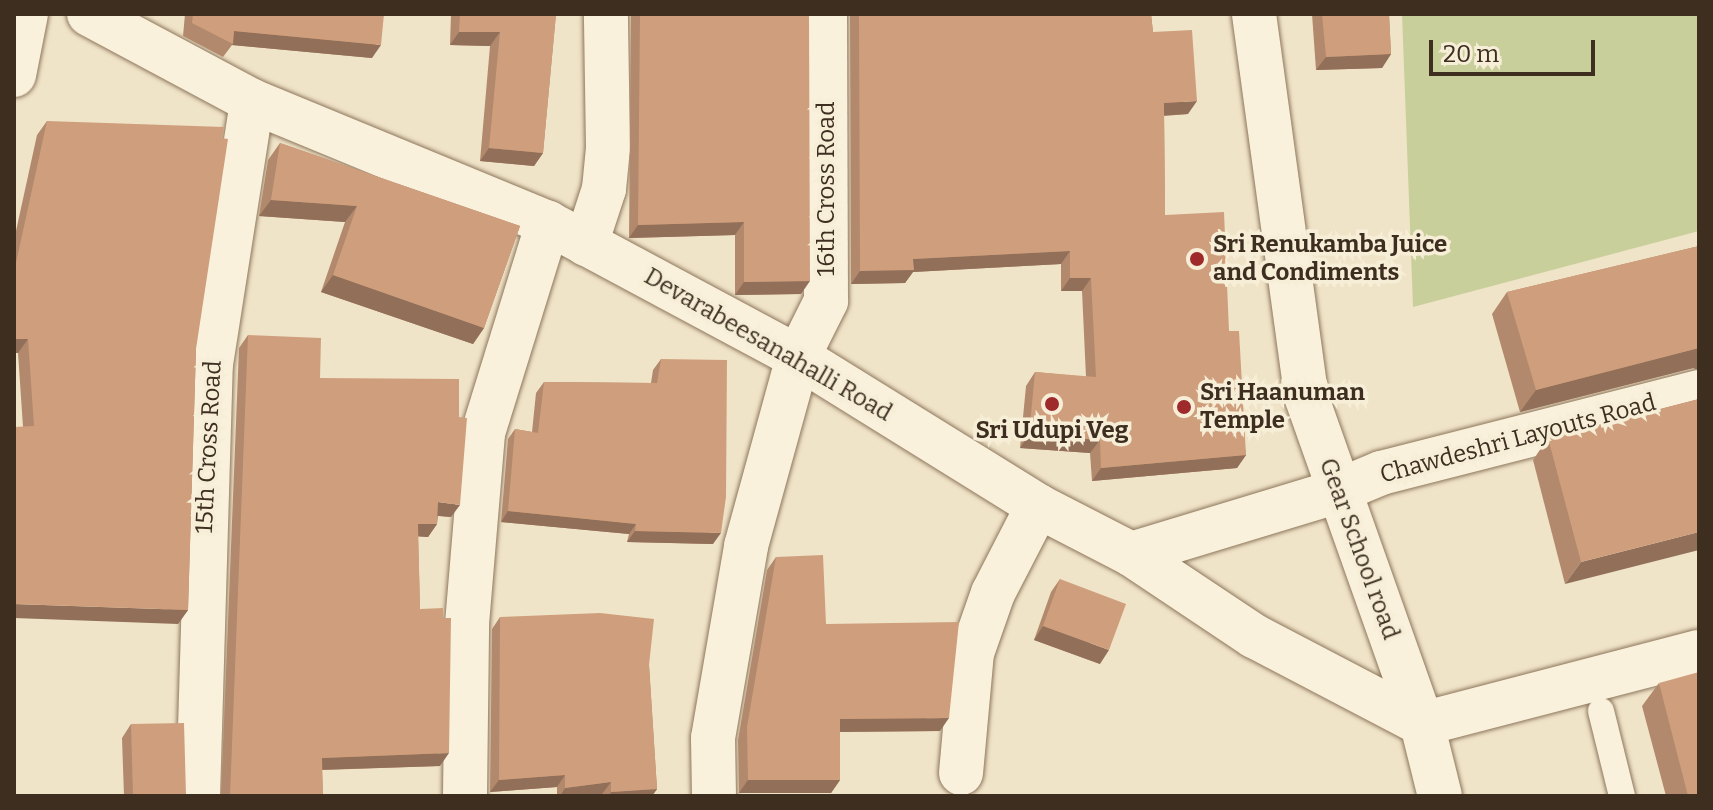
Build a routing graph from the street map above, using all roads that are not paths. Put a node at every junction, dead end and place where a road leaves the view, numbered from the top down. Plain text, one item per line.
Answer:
1 (26, 14) edge
2 (89, 14) edge
3 (606, 14) edge
4 (825, 14) edge
5 (1254, 14) edge
6 (14, 75) edge
7 (252, 101) junction
8 (548, 223) junction
9 (586, 244) junction
10 (798, 357) junction
11 (1699, 392) edge
12 (1338, 491) junction
13 (1038, 506) junction
14 (1131, 554) junction
15 (1699, 652) edge
16 (1601, 711) dead end
17 (1422, 724) junction
18 (961, 773) dead end
19 (198, 796) edge
20 (465, 796) edge
21 (714, 796) edge
22 (1440, 796) edge
23 (1622, 796) edge

1 - 6 street
2 - 7 street, Devarabeesanahalli Road
3 - 9 street
4 - 10 street, 16th Cross Road
5 - 12 street, Gear School road
7 - 8 street, Devarabeesanahalli Road
7 - 19 street, 15th Cross Road
8 - 9 street, Devarabeesanahalli Road
8 - 20 street
9 - 10 street, Devarabeesanahalli Road
10 - 13 street, Devarabeesanahalli Road
10 - 21 street, 16th Cross Road
11 - 12 street, Chawdeshri Layouts Road
12 - 14 street, Chawdeshri Layouts Road
12 - 17 street, Gear School road
13 - 14 street, Devarabeesanahalli Road
13 - 18 street
14 - 17 street, Devarabeesanahalli Road
15 - 17 street
16 - 23 lane
17 - 22 street, Gear School road

